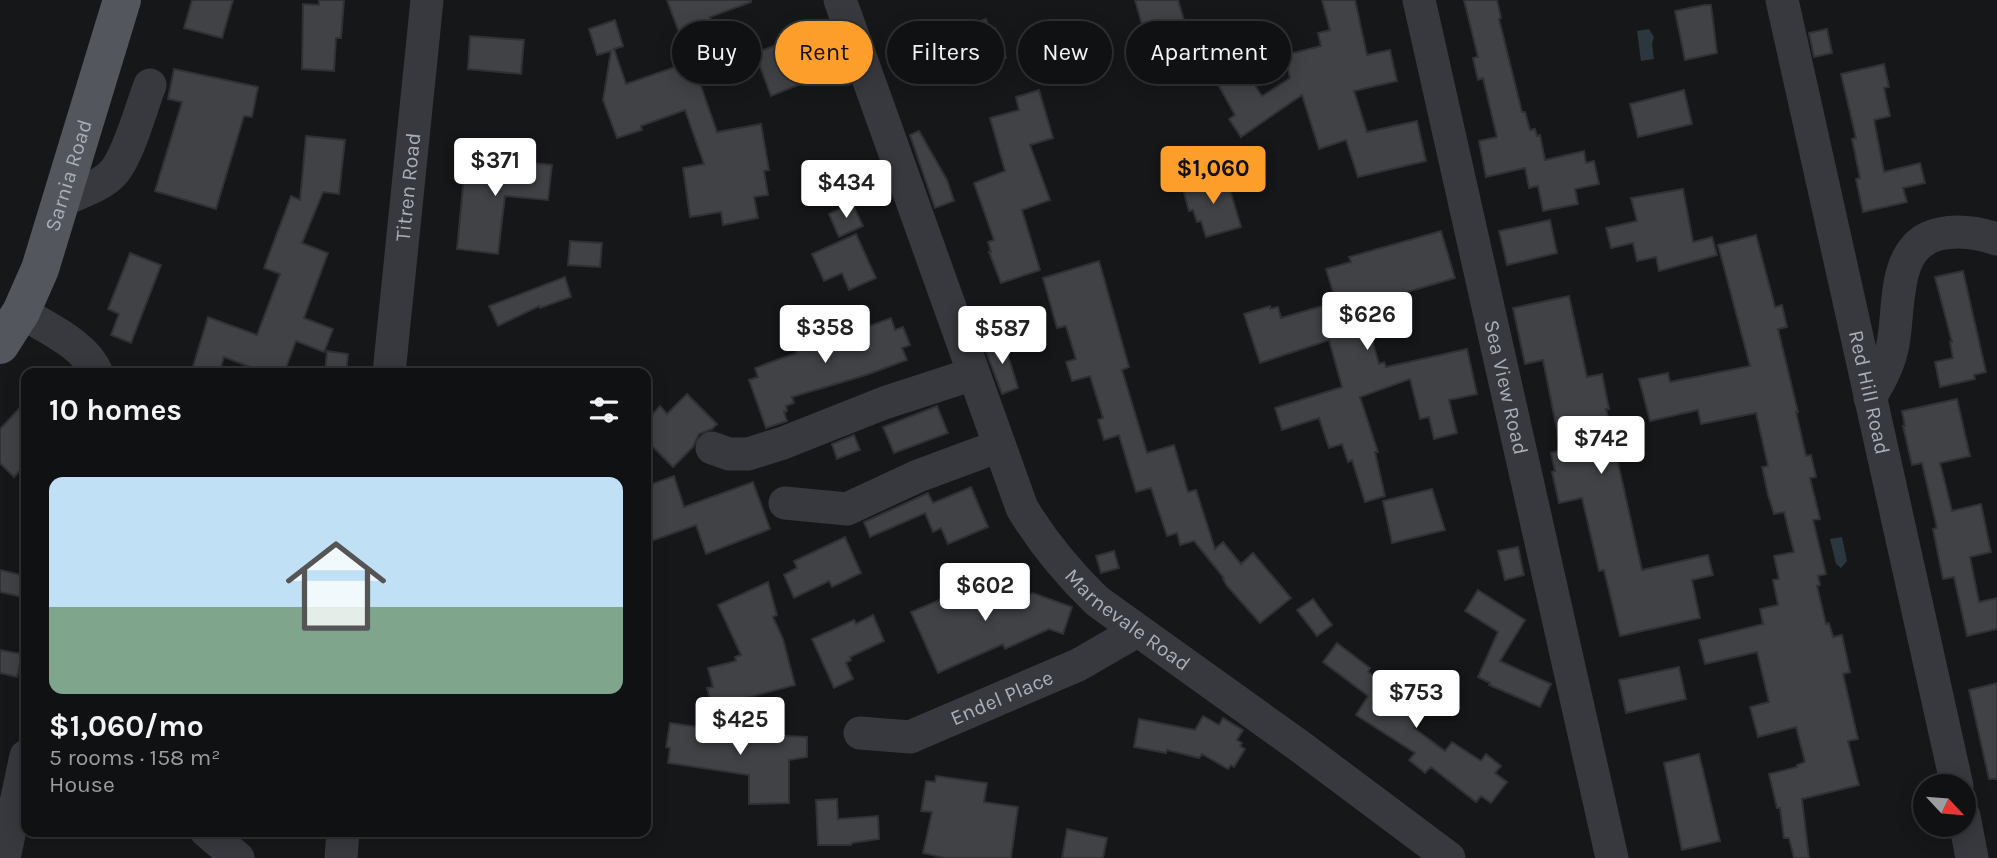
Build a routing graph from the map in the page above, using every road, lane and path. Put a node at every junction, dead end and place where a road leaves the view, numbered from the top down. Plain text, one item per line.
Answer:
1 (122, 0) edge
2 (427, 0) edge
3 (840, 0) edge
4 (1419, 0) edge
5 (1782, 0) edge
6 (150, 85) dead end
7 (61, 201) junction
8 (1997, 239) edge
9 (21, 312) junction
10 (0, 345) edge
11 (970, 366) junction
12 (95, 368) edge
13 (390, 368) edge
14 (1870, 398) junction
15 (808, 415) dead end
16 (999, 446) junction
17 (712, 448) dead end
18 (785, 503) dead end
19 (1138, 631) junction
20 (860, 733) dead end
21 (1954, 774) edge
22 (21, 779) edge
23 (213, 837) edge
24 (343, 837) edge
25 (1968, 837) edge
26 (4, 858) edge
27 (238, 858) edge
28 (341, 858) edge
29 (1449, 858) edge
30 (1612, 858) edge
31 (1972, 858) edge

1 - 7 main road, Sarnia Road
2 - 13 street, Titren Road
3 - 11 street, Marnevale Road
4 - 30 street, Sea View Road
5 - 14 street, Red Hill Road
6 - 7 street
7 - 9 main road, Sarnia Road
8 - 14 street
9 - 10 main road, Sarnia Road
9 - 12 street
11 - 15 street
11 - 16 street, Marnevale Road
11 - 17 street
14 - 21 street, Red Hill Road
16 - 18 street
16 - 19 street, Marnevale Road
19 - 20 street, Endel Place
19 - 29 street, Marnevale Road
22 - 26 street
23 - 27 street
24 - 28 street
25 - 31 street

